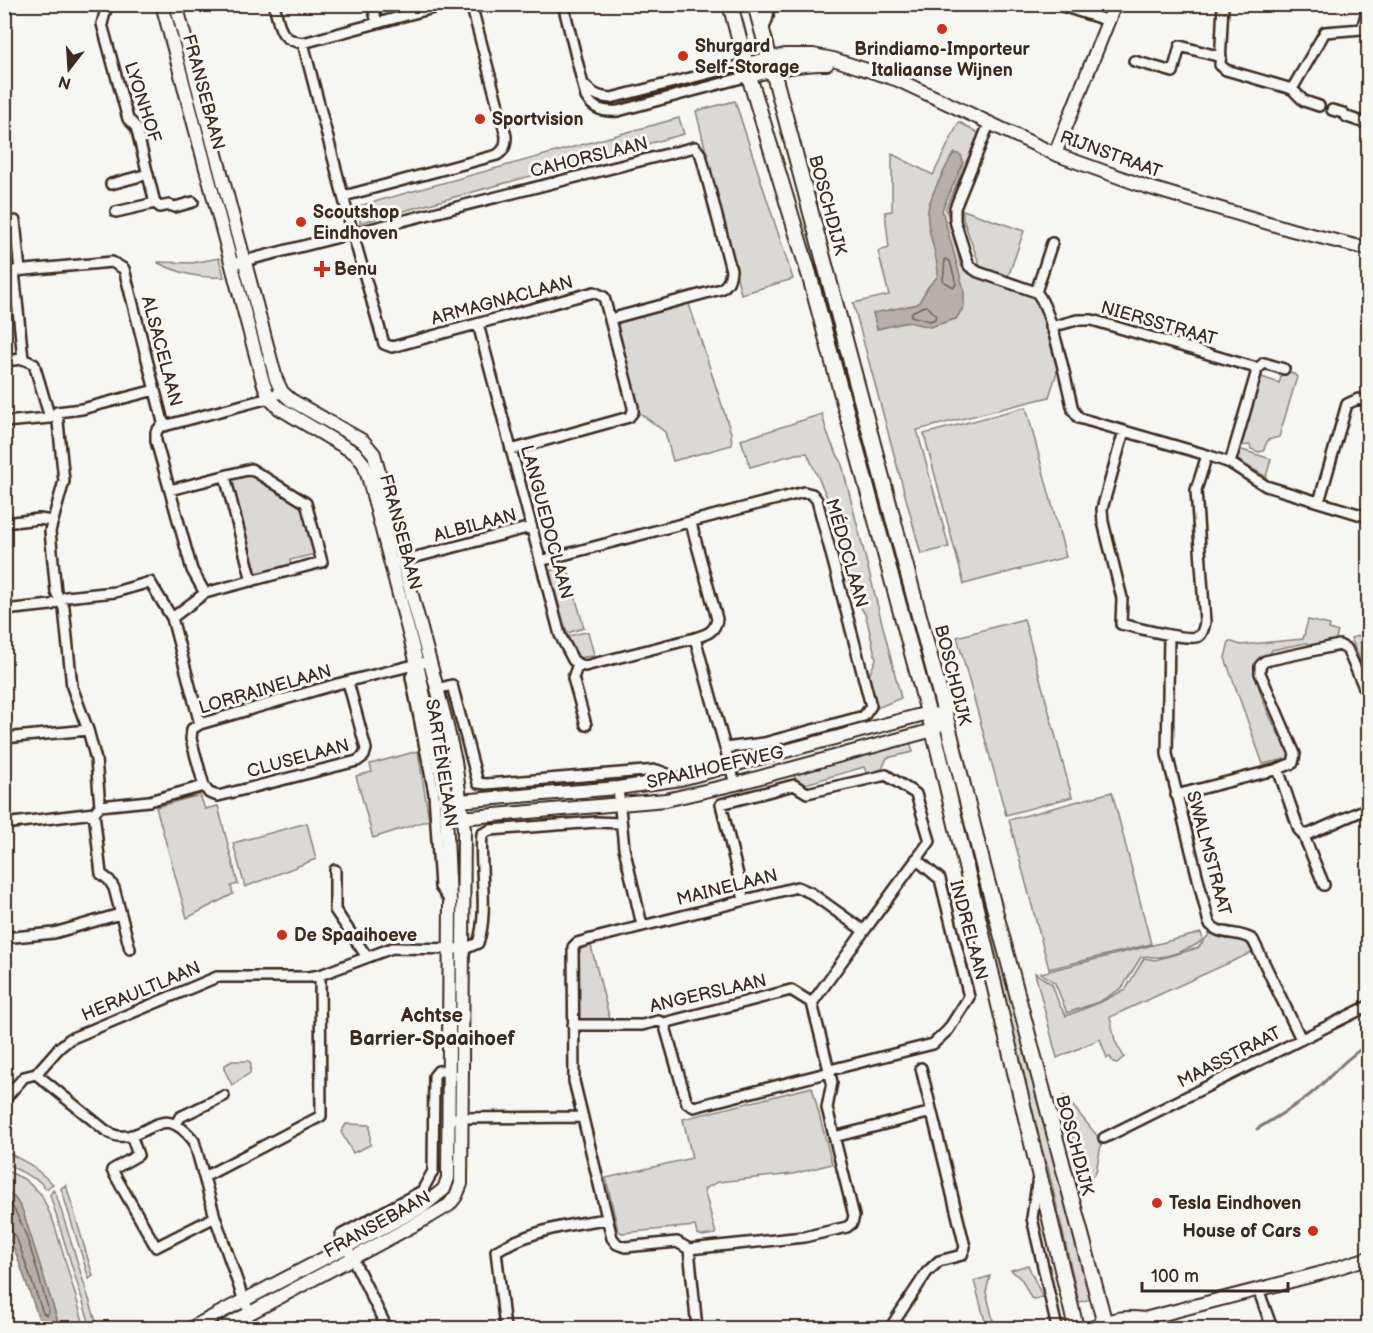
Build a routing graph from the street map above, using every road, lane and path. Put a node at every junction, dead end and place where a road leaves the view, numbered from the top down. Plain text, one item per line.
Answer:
1 (105, 4) edge
2 (162, 4) edge
3 (176, 4) edge
4 (274, 4) edge
5 (372, 4) edge
6 (448, 4) edge
7 (471, 4) edge
8 (563, 4) edge
9 (730, 4) edge
10 (755, 4) edge
11 (769, 4) edge
12 (1056, 4) edge
13 (1116, 4) edge
14 (1223, 4) edge
15 (1368, 7) edge
16 (1108, 21) junction
17 (377, 22) junction
18 (1365, 30) edge
19 (763, 31) junction
20 (303, 43) junction
21 (1221, 57) junction
22 (1134, 61) dead end
23 (772, 64) junction
24 (748, 70) junction
25 (584, 85) junction
26 (1292, 89) junction
27 (639, 91) junction
28 (644, 104) junction
29 (1320, 106) dead end
30 (1332, 110) dead end
31 (988, 124) junction
32 (1368, 124) edge
33 (1055, 154) junction
34 (148, 174) junction
35 (111, 184) dead end
36 (344, 196) junction
37 (193, 202) dead end
38 (155, 203) junction
39 (116, 212) dead end
40 (15, 221) dead end
41 (353, 234) junction
42 (1052, 243) dead end
43 (1368, 249) edge
44 (245, 261) junction
45 (232, 264) junction
46 (13, 271) edge
47 (1036, 292) junction
48 (610, 319) junction
49 (478, 324) junction
50 (1051, 327) junction
51 (23, 359) junction
52 (4, 361) edge
53 (1284, 369) dead end
54 (1256, 370) junction
55 (155, 390) junction
56 (282, 392) junction
57 (269, 398) junction
58 (1368, 402) edge
59 (53, 415) junction
60 (4, 423) edge
61 (164, 426) junction
62 (1124, 431) junction
63 (511, 450) junction
64 (1207, 455) junction
65 (1230, 463) junction
66 (225, 476) junction
67 (170, 490) junction
68 (1319, 502) junction
69 (1368, 517) edge
70 (52, 521) junction
71 (4, 523) edge
72 (687, 523) junction
73 (531, 527) junction
74 (540, 561) junction
75 (397, 562) junction
76 (252, 580) junction
77 (205, 593) junction
78 (59, 600) junction
79 (4, 610) edge
80 (172, 618) junction
81 (1169, 635) junction
82 (695, 638) junction
83 (423, 663) junction
84 (578, 664) junction
85 (348, 682) junction
86 (437, 689) junction
87 (1368, 696) edge
88 (868, 712) joint
89 (928, 713) junction
90 (946, 717) junction
91 (200, 724) junction
92 (586, 725) dead end
93 (88, 730) junction
94 (933, 730) junction
95 (4, 738) edge
96 (725, 748) junction
97 (730, 766) junction
98 (1278, 769) junction
99 (681, 780) junction
100 (735, 784) junction
101 (204, 786) junction
102 (618, 788) junction
103 (1176, 795) junction
104 (460, 801) junction
105 (619, 805) junction
106 (1368, 808) edge
107 (97, 809) junction
108 (447, 810) junction
109 (462, 817) junction
110 (4, 824) edge
111 (620, 824) junction
112 (1303, 834) junction
113 (916, 859) junction
114 (335, 870) dead end
115 (1324, 885) dead end
116 (744, 900) junction
117 (450, 901) junction
118 (120, 914) junction
119 (642, 925) junction
120 (864, 931) junction
121 (4, 938) edge
122 (450, 948) junction
123 (130, 949) dead end
124 (464, 949) junction
125 (367, 957) junction
126 (320, 975) junction
127 (812, 1003) junction
128 (1368, 1006) edge
129 (664, 1023) junction
130 (573, 1024) junction
131 (1301, 1039) junction
132 (921, 1068) dead end
133 (450, 1071) junction
134 (830, 1071) junction
135 (36, 1074) junction
136 (224, 1096) dead end
137 (4, 1100) edge
138 (932, 1112) junction
139 (583, 1117) junction
140 (449, 1118) junction
141 (463, 1118) junction
142 (176, 1124) junction
143 (131, 1135) junction
144 (834, 1137) junction
145 (1104, 1138) dead end
146 (1039, 1172) junction
147 (204, 1177) junction
148 (215, 1217) junction
149 (607, 1219) junction
150 (689, 1249) junction
151 (350, 1252) junction
152 (1368, 1258) edge
153 (1258, 1289) junction
154 (244, 1301) junction
155 (251, 1314) junction
156 (1144, 1319) junction
157 (1101, 1326) edge
158 (191, 1329) edge
159 (222, 1329) edge
160 (387, 1329) edge
161 (506, 1329) edge
162 (697, 1329) edge
163 (890, 1329) edge
164 (1057, 1329) edge
165 (1076, 1329) edge
166 (1127, 1329) edge
167 (1272, 1329) edge

1 - 34 street, LYONHOF
2 - 45 street, FRANSEBAAN
3 - 44 street, FRANSEBAAN
4 - 20 street
5 - 17 street
6 - 17 street
7 - 36 street
8 - 25 street
9 - 24 main road, BOSCHDIJK
10 - 19 main road, BOSCHDIJK
11 - 19 street, BOSCHDIJK
12 - 16 street
13 - 16 street
14 - 21 street
15 - 18 street
16 - 33 street
17 - 20 street
18 - 26 street
19 - 23 main road, BOSCHDIJK
20 - 36 street
21 - 22 street
21 - 26 street
23 - 24 street, RIJNSTRAAT
23 - 31 street, RIJNSTRAAT
23 - 90 main road, BOSCHDIJK
24 - 27 street
24 - 28 street
24 - 89 main road, BOSCHDIJK
25 - 27 street
25 - 28 street
26 - 29 street
27 - 28 street
30 - 32 street
31 - 33 street, RIJNSTRAAT
31 - 47 street
33 - 43 street, RIJNSTRAAT
34 - 35 street
34 - 38 street, LYONHOF
36 - 41 street
37 - 38 street
38 - 39 street
40 - 46 street
41 - 44 street, CAHORSLAAN
41 - 48 street, CAHORSLAAN
41 - 49 street, ARMAGNACLAAN
42 - 47 street
44 - 45 street, CAHORSLAAN
44 - 56 street, FRANSEBAAN
45 - 57 street, FRANSEBAAN
46 - 51 street
46 - 55 street, ALSACELAAN
47 - 50 street
48 - 49 street, ARMAGNACLAAN
48 - 63 street, ARMAGNACLAAN
49 - 63 street, LANGUEDOCLAAN
50 - 54 street, NIERSSTRAAT
50 - 62 street
51 - 52 street
51 - 59 street
53 - 54 street, NIERSSTRAAT
54 - 65 street
55 - 59 street
55 - 61 street, ALSACELAAN
56 - 57 street, ALSACELAAN
56 - 75 street, FRANSEBAAN
57 - 61 street, ALSACELAAN
57 - 75 street, FRANSEBAAN
58 - 68 street
59 - 60 street
59 - 70 street
61 - 67 street
62 - 64 street
62 - 81 street
63 - 73 street, LANGUEDOCLAAN
64 - 65 street
64 - 81 street
65 - 68 street
66 - 67 street
66 - 76 street
66 - 76 street
67 - 77 street
68 - 69 street
70 - 71 street
70 - 78 street
72 - 74 street
72 - 82 street
72 - 88 street, MÉDOCLAAN
73 - 74 street, LANGUEDOCLAAN
73 - 75 street, ALBILAAN
74 - 84 street, LANGUEDOCLAAN
75 - 83 street, FRANSEBAAN
76 - 77 street
77 - 80 street
78 - 79 street
78 - 80 street
78 - 93 street
80 - 91 street
81 - 103 street, SWALMSTRAAT
82 - 84 street
82 - 96 street
83 - 85 street, LORRAINELAAN
83 - 86 street, FRANSEBAAN
83 - 108 street, FRANSEBAAN
83 - 117 street, SARTÈNELAAN
84 - 92 street
85 - 91 street, LORRAINELAAN
85 - 101 street, CLUSELAAN
86 - 99 street, SPAAIHOEFWEG
86 - 104 street, FRANSEBAAN
87 - 98 street
88 - 96 street, SPAAIHOEFWEG
89 - 90 street, SPAAIHOEFWEG
89 - 94 main road, BOSCHDIJK
89 - 97 street, SPAAIHOEFWEG
90 - 94 street, SPAAIHOEFWEG
90 - 157 main road, BOSCHDIJK
91 - 101 street, LORRAINELAAN
93 - 95 street
93 - 107 street
94 - 100 street, SPAAIHOEFWEG
94 - 146 main road, BOSCHDIJK
96 - 97 street
97 - 99 street, SPAAIHOEFWEG
97 - 100 street
98 - 103 street
98 - 112 street
99 - 102 street, SPAAIHOEFWEG
100 - 105 street, SPAAIHOEFWEG
101 - 107 street
102 - 104 street, SPAAIHOEFWEG
102 - 105 street
103 - 131 street, SWALMSTRAAT
104 - 108 street, SPAAIHOEFWEG
104 - 109 street, FRANSEBAAN
105 - 109 street, SPAAIHOEFWEG
105 - 111 street
106 - 112 street
107 - 110 street
107 - 118 street
108 - 109 street, SPAAIHOEFWEG
108 - 117 street, FRANSEBAAN
109 - 124 street, FRANSEBAAN
111 - 119 street
111 - 124 street
112 - 115 street
113 - 116 street
113 - 120 street
113 - 134 street, INDRELAAN
114 - 125 street
116 - 119 street, MAINELAAN
116 - 120 street, MAINELAAN
117 - 122 street, FRANSEBAAN
118 - 121 street
118 - 123 street
119 - 130 street, MAINELAAN
120 - 127 street
122 - 124 street
122 - 125 street, HERAULTLAAN
122 - 133 street, FRANSEBAAN
124 - 141 street, FRANSEBAAN
125 - 126 street, HERAULTLAAN
126 - 135 street, HERAULTLAAN
126 - 147 street
127 - 129 street, ANGERSLAAN
127 - 134 street, MAINELAAN
128 - 131 street, MAASSTRAAT
129 - 130 street, ANGERSLAAN
129 - 134 street, INDRELAAN
130 - 139 street, MAINELAAN
131 - 145 street, MAASSTRAAT
132 - 138 street
133 - 140 street, FRANSEBAAN
133 - 151 street, FRANSEBAAN
134 - 144 street, MAINELAAN
135 - 137 street, HERAULTLAAN
135 - 143 street
136 - 142 street
138 - 144 street
138 - 163 street
139 - 141 street
139 - 149 street, MAINELAAN
140 - 141 street
140 - 151 street, FRANSEBAAN
141 - 151 street, FRANSEBAAN
142 - 143 street
142 - 147 street
143 - 148 street
144 - 150 street, MAINELAAN
146 - 164 street, BOSCHDIJK
146 - 165 main road, BOSCHDIJK
147 - 148 street
148 - 154 street
149 - 150 street, MAINELAAN
149 - 161 street
150 - 162 street
151 - 154 street, FRANSEBAAN
151 - 155 street, FRANSEBAAN
151 - 160 street
152 - 153 street
153 - 156 street
153 - 167 street
154 - 155 street
154 - 158 street, FRANSEBAAN
155 - 159 street, FRANSEBAAN
156 - 157 street
156 - 166 street

